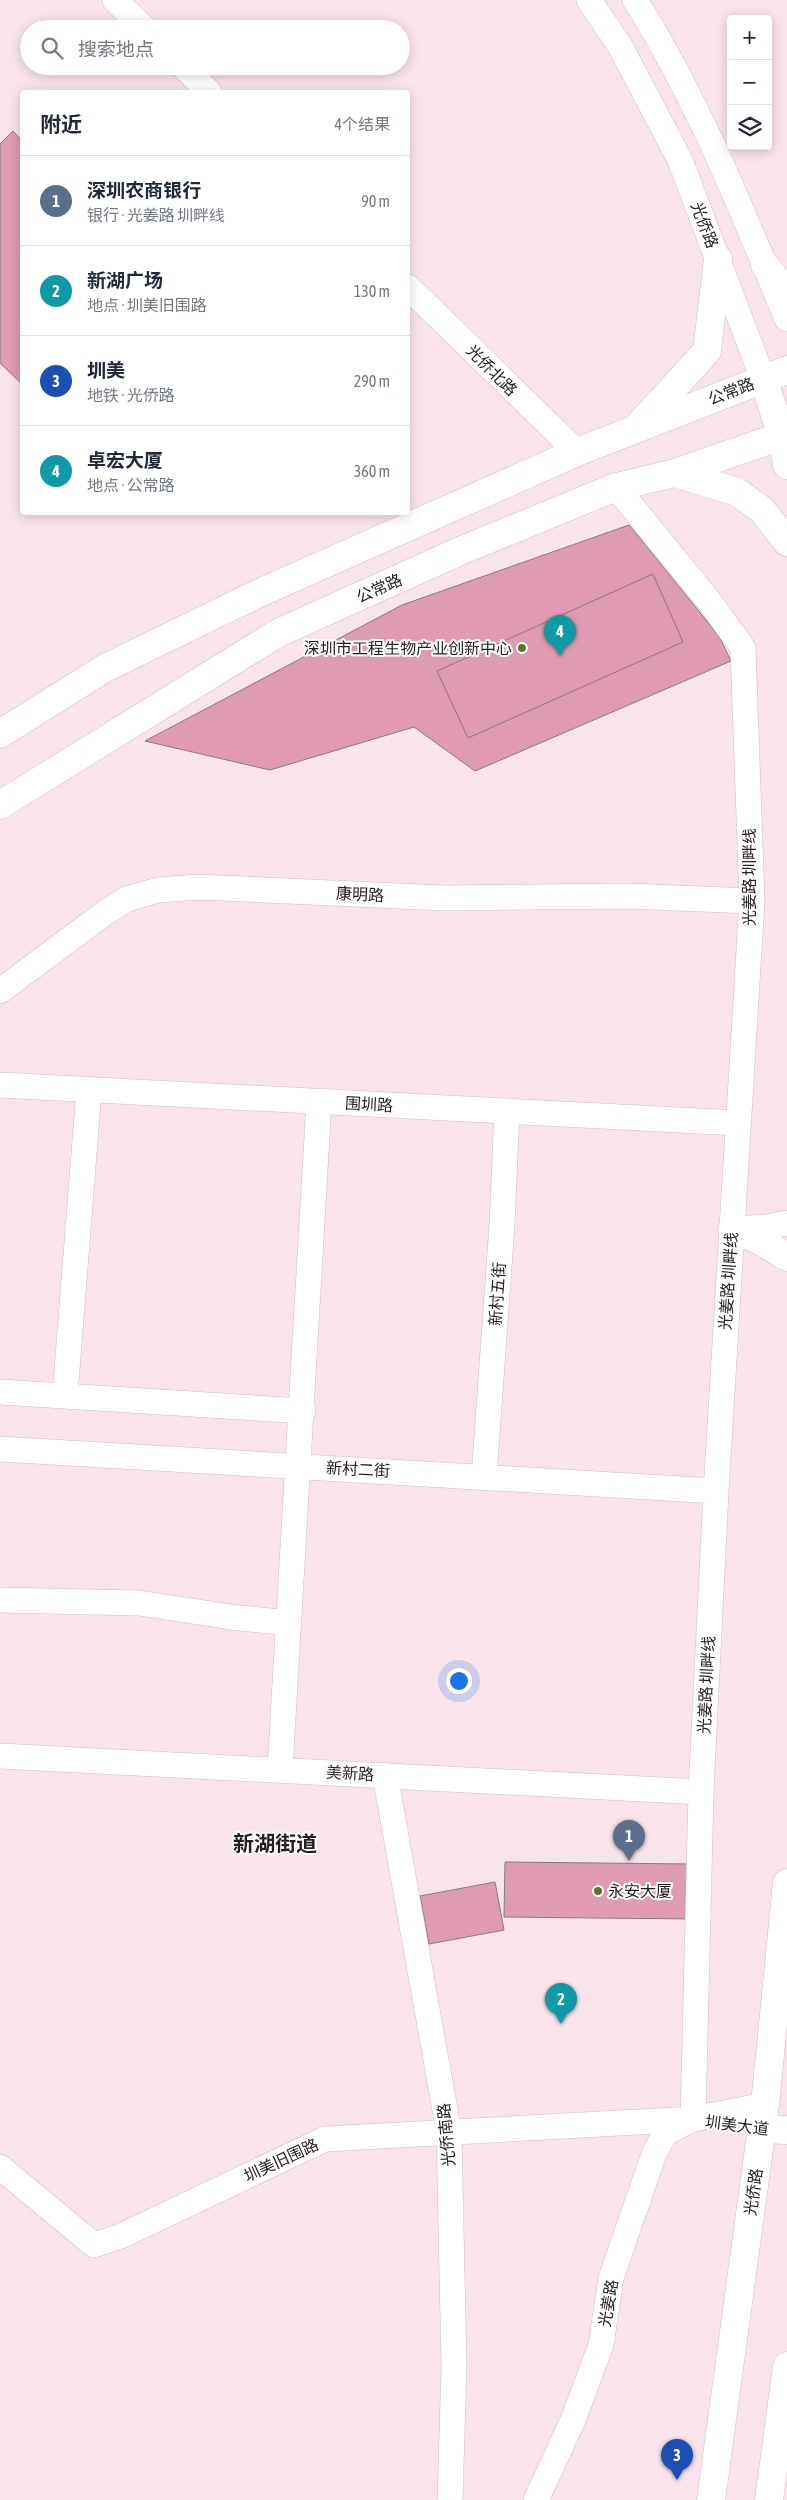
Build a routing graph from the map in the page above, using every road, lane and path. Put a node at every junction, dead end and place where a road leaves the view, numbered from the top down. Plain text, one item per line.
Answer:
1 (115, 0) edge
2 (589, 0) edge
3 (635, 0) edge
4 (135, 20) edge
5 (192, 75) edge
6 (207, 90) edge
7 (718, 259) junction
8 (765, 265) junction
9 (410, 289) edge
10 (787, 290) edge
11 (787, 318) edge
12 (775, 375) edge
13 (638, 427) junction
14 (785, 435) edge
15 (577, 452) junction
16 (787, 466) edge
17 (675, 473) junction
18 (616, 487) junction
19 (787, 542) edge
20 (0, 734) edge
21 (0, 805) edge
22 (752, 901) junction
23 (0, 991) edge
24 (0, 1085) edge
25 (89, 1090) junction
26 (319, 1102) junction
27 (507, 1111) junction
28 (738, 1123) junction
29 (787, 1223) edge
30 (732, 1228) junction
31 (787, 1256) edge
32 (0, 1392) edge
33 (65, 1395) junction
34 (303, 1411) junction
35 (0, 1449) edge
36 (298, 1466) junction
37 (484, 1477) junction
38 (716, 1491) junction
39 (0, 1600) edge
40 (289, 1623) junction
41 (0, 1756) edge
42 (280, 1769) junction
43 (385, 1775) junction
44 (700, 1792) junction
45 (787, 1883) edge
46 (775, 2117) edge
47 (693, 2119) junction
48 (449, 2132) junction
49 (0, 2167) edge
50 (787, 2366) edge
51 (450, 2500) edge
52 (536, 2500) edge
53 (711, 2500) edge
54 (769, 2500) edge

1 - 4 street
2 - 7 street, 光侨路
3 - 8 street
5 - 6 street
7 - 12 street, 光侨路
7 - 13 main road
8 - 10 main road
8 - 11 street
9 - 15 street, 光侨北路
12 - 13 main road, 公常路
12 - 14 main road, 光侨路
13 - 15 main road, 公常路
14 - 16 main road, 光侨路
14 - 17 main road, 公常路
15 - 20 main road, 公常路
17 - 18 main road, 公常路
17 - 19 main road
18 - 21 main road, 公常路
18 - 22 street, 光姜路 圳畔线
22 - 23 street, 康明路
22 - 28 street, 光姜路 圳畔线
24 - 25 street, 围圳路
25 - 26 street, 围圳路
25 - 33 street
26 - 27 street, 围圳路
26 - 34 street
27 - 28 street, 围圳路
27 - 37 street, 新村五街
28 - 30 street, 光姜路 圳畔线
29 - 30 street
30 - 31 main road
30 - 38 street, 光姜路 圳畔线
32 - 33 street
33 - 34 street
34 - 36 street
35 - 36 street, 新村二街
36 - 37 street, 新村二街
36 - 40 street
37 - 38 street, 新村二街
38 - 44 street, 光姜路 圳畔线
39 - 40 street
40 - 42 street
41 - 42 street, 美新路
42 - 43 street, 美新路
43 - 44 street, 美新路
43 - 48 street, 光侨南路
44 - 47 street, 光姜路 圳畔线
45 - 46 main road, 光侨路
46 - 47 street, 圳美大道
46 - 53 main road, 光侨路
47 - 48 street, 圳美旧围路
47 - 52 street, 光姜路
48 - 49 street, 圳美旧围路
48 - 51 street, 光侨南路
50 - 54 main road

